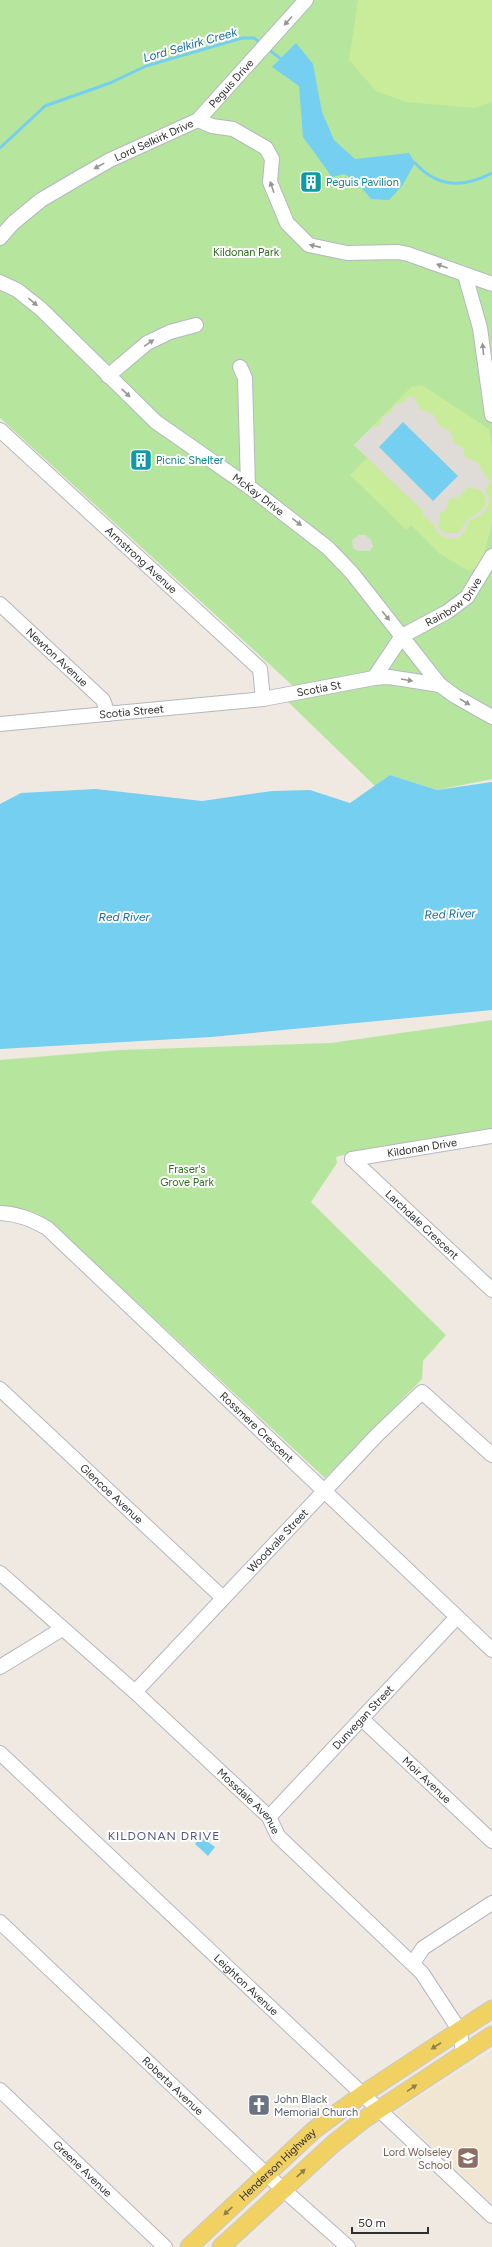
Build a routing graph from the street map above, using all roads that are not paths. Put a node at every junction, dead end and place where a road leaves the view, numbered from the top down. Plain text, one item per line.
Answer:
1 (306, 0) edge
2 (198, 120) junction
3 (0, 238) edge
4 (465, 275) junction
5 (0, 282) edge
6 (492, 284) edge
7 (196, 325) dead end
8 (240, 367) dead end
9 (108, 376) junction
10 (492, 415) edge
11 (0, 430) edge
12 (248, 486) junction
13 (492, 556) edge
14 (0, 604) edge
15 (402, 636) junction
16 (374, 678) junction
17 (440, 685) junction
18 (263, 699) junction
19 (108, 714) junction
20 (492, 717) edge
21 (0, 724) edge
22 (492, 1136) edge
23 (352, 1159) joint
24 (0, 1213) edge
25 (492, 1290) edge
26 (0, 1389) edge
27 (492, 1455) edge
28 (325, 1490) junction
29 (0, 1573) edge
30 (223, 1598) junction
31 (457, 1617) junction
32 (62, 1629) junction
33 (492, 1650) edge
34 (0, 1667) edge
35 (135, 1692) junction
36 (362, 1719) junction
37 (0, 1753) edge
38 (269, 1817) junction
39 (492, 1841) edge
40 (492, 1903) edge
41 (0, 1922) edge
42 (413, 1963) junction
43 (492, 2009) edge
44 (460, 2031) junction
45 (492, 2035) edge
46 (463, 2054) junction
47 (0, 2090) edge
48 (362, 2094) junction
49 (379, 2110) junction
50 (267, 2175) junction
51 (283, 2190) junction
52 (492, 2216) edge
53 (165, 2247) edge
54 (189, 2247) edge
55 (221, 2247) edge
56 (348, 2247) edge

1 -> 2 street, Peguis Drive
2 -> 3 street, Lord Selkirk Drive
4 -> 2 street, Lord Selkirk Drive
4 - 6 street, Lord Selkirk Drive
10 -> 4 street
5 -> 9 street, McKay Drive
9 -> 7 street
8 - 12 street
9 -> 12 street, McKay Drive
11 - 18 street, Armstrong Avenue
12 -> 15 street, McKay Drive
13 - 15 street, Rainbow Drive
14 - 19 street, Newton Avenue
15 - 16 street
15 - 17 street, McKay Drive
16 -> 17 street, Scotia St
16 - 18 street, Scotia St
17 -> 20 street
18 - 19 street, Scotia Street
19 - 21 street, Scotia Street
22 - 23 street, Kildonan Drive
23 - 25 street, Larchdale Crescent
24 - 28 street, Rossmere Crescent
26 - 30 street, Glencoe Avenue
27 - 28 street, Woodvale Street
28 - 30 street, Woodvale Street
28 - 31 street, Rossmere Crescent
29 - 32 street, Mossdale Avenue
30 - 35 street, Woodvale Street
31 - 33 street, Rossmere Crescent
31 - 36 street, Dunvegan Street
32 - 34 street
32 - 35 street, Mossdale Avenue
35 - 38 street, Mossdale Avenue
36 - 38 street, Dunvegan Street
36 - 39 street, Moir Avenue
37 - 48 street, Leighton Avenue
38 - 42 street, Mossdale Avenue
40 - 42 street
41 - 50 street, Roberta Avenue
42 - 44 street, Mossdale Avenue
43 - 44 main road, Henderson Highway
44 - 46 street, Mossdale Avenue
44 -> 48 main road, Henderson Highway
45 - 46 main road, Henderson Highway
49 -> 46 main road, Henderson Highway
47 - 53 street, Greene Avenue
48 - 49 street, Leighton Avenue
48 - 50 main road, Henderson Highway
51 -> 49 main road, Henderson Highway
49 - 52 street, Leighton Avenue
50 - 51 street, Roberta Avenue
50 -> 54 main road, Henderson Highway
51 - 55 main road, Henderson Highway
51 - 56 street, Roberta Avenue

